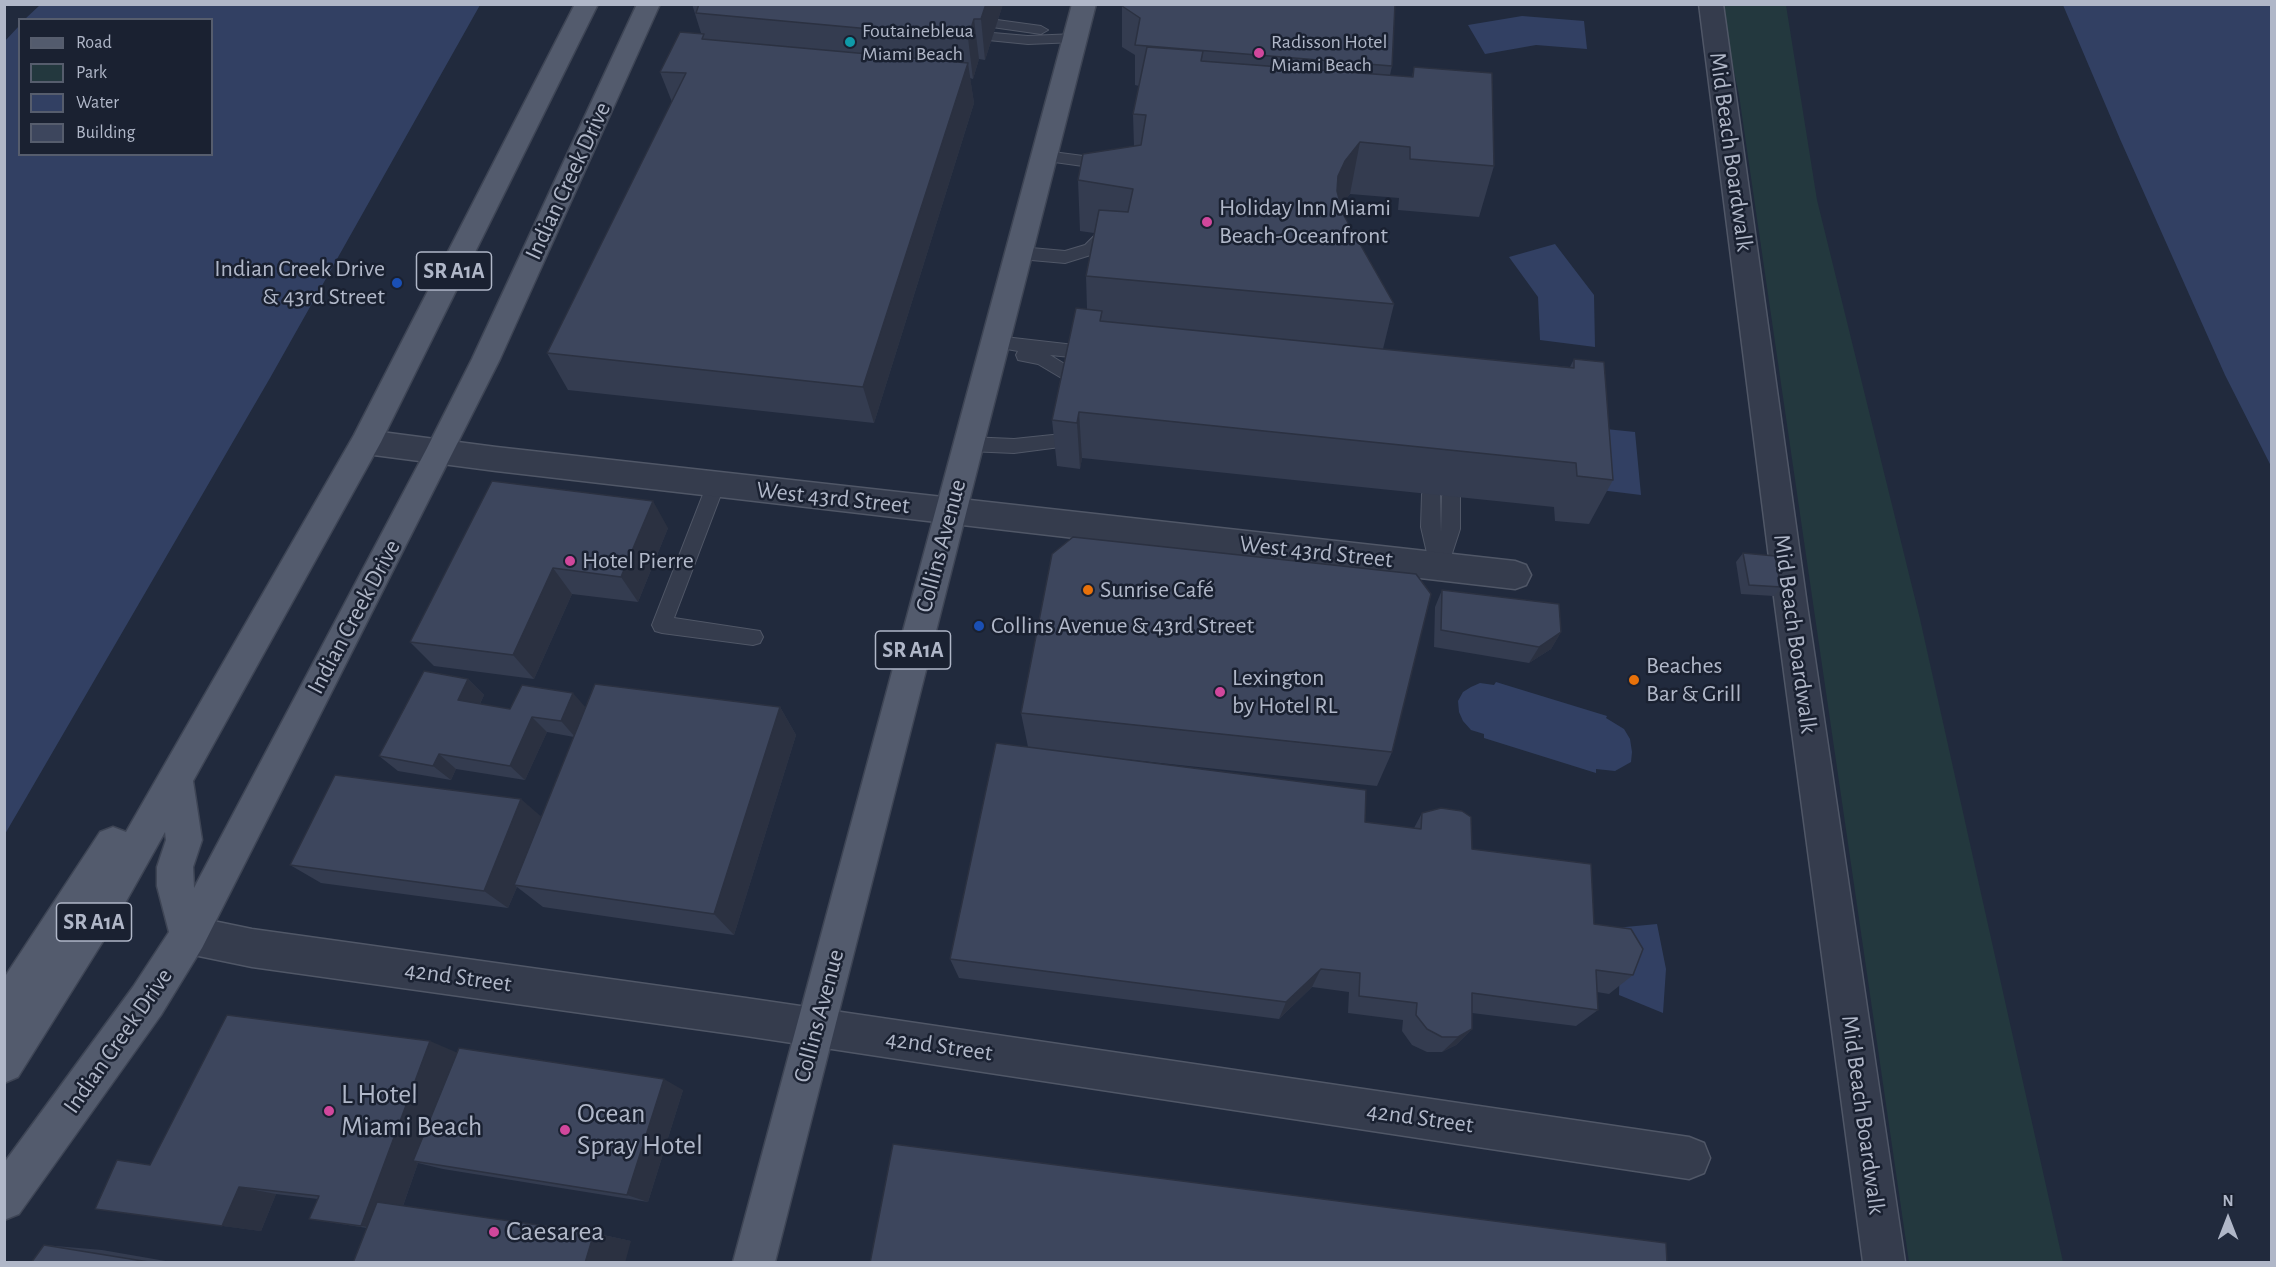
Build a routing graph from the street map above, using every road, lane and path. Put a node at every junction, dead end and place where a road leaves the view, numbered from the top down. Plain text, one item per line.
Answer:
1 (587, 4) edge
2 (649, 4) edge
3 (1084, 4) edge
4 (1711, 4) edge
5 (995, 30) dead end
6 (1076, 38) junction
7 (1045, 156) junction
8 (1113, 188) edge
9 (1105, 235) edge
10 (1020, 253) junction
11 (995, 347) junction
12 (1098, 353) edge
13 (1075, 379) edge
14 (1062, 441) edge
15 (366, 442) junction
16 (968, 444) junction
17 (440, 452) junction
18 (716, 484) junction
19 (1431, 494) edge
20 (1451, 496) edge
21 (950, 511) junction
22 (1439, 566) junction
23 (290, 574) junction
24 (1515, 575) dead end
25 (753, 637) dead end
26 (175, 777) junction
27 (189, 934) junction
28 (4, 1013) edge
29 (816, 1027) junction
30 (4, 1063) edge
31 (1689, 1158) dead end
32 (4, 1199) edge
33 (754, 1263) edge
34 (1884, 1263) edge

1 - 15 main road, SR A1A
2 - 17 main road, Indian Creek Drive
3 - 6 main road, Collins Avenue / SR A1A
4 - 34 street, Mid Beach Boardwalk
5 - 6 lane
6 - 7 main road, Collins Avenue / SR A1A
7 - 8 lane
7 - 10 main road, Collins Avenue / SR A1A
9 - 10 lane
10 - 11 main road, Collins Avenue / SR A1A
11 - 12 lane
11 - 13 lane
11 - 16 main road, Collins Avenue / SR A1A
14 - 16 lane
15 - 17 street, West 43rd Street
15 - 23 main road, SR A1A
16 - 21 main road, Collins Avenue / SR A1A
17 - 18 street, West 43rd Street
17 - 27 main road, Indian Creek Drive
18 - 21 street, West 43rd Street
18 - 25 lane
19 - 22 lane
20 - 22 lane
21 - 22 street, West 43rd Street
21 - 29 main road, Collins Avenue / SR A1A
22 - 24 street, West 43rd Street
23 - 26 main road, SR A1A
23 - 28 main road
26 - 27 main road
26 - 30 main road, SR A1A
27 - 29 street, 42nd Street
27 - 32 main road, Indian Creek Drive
29 - 31 street, 42nd Street
29 - 33 main road, Collins Avenue / SR A1A

